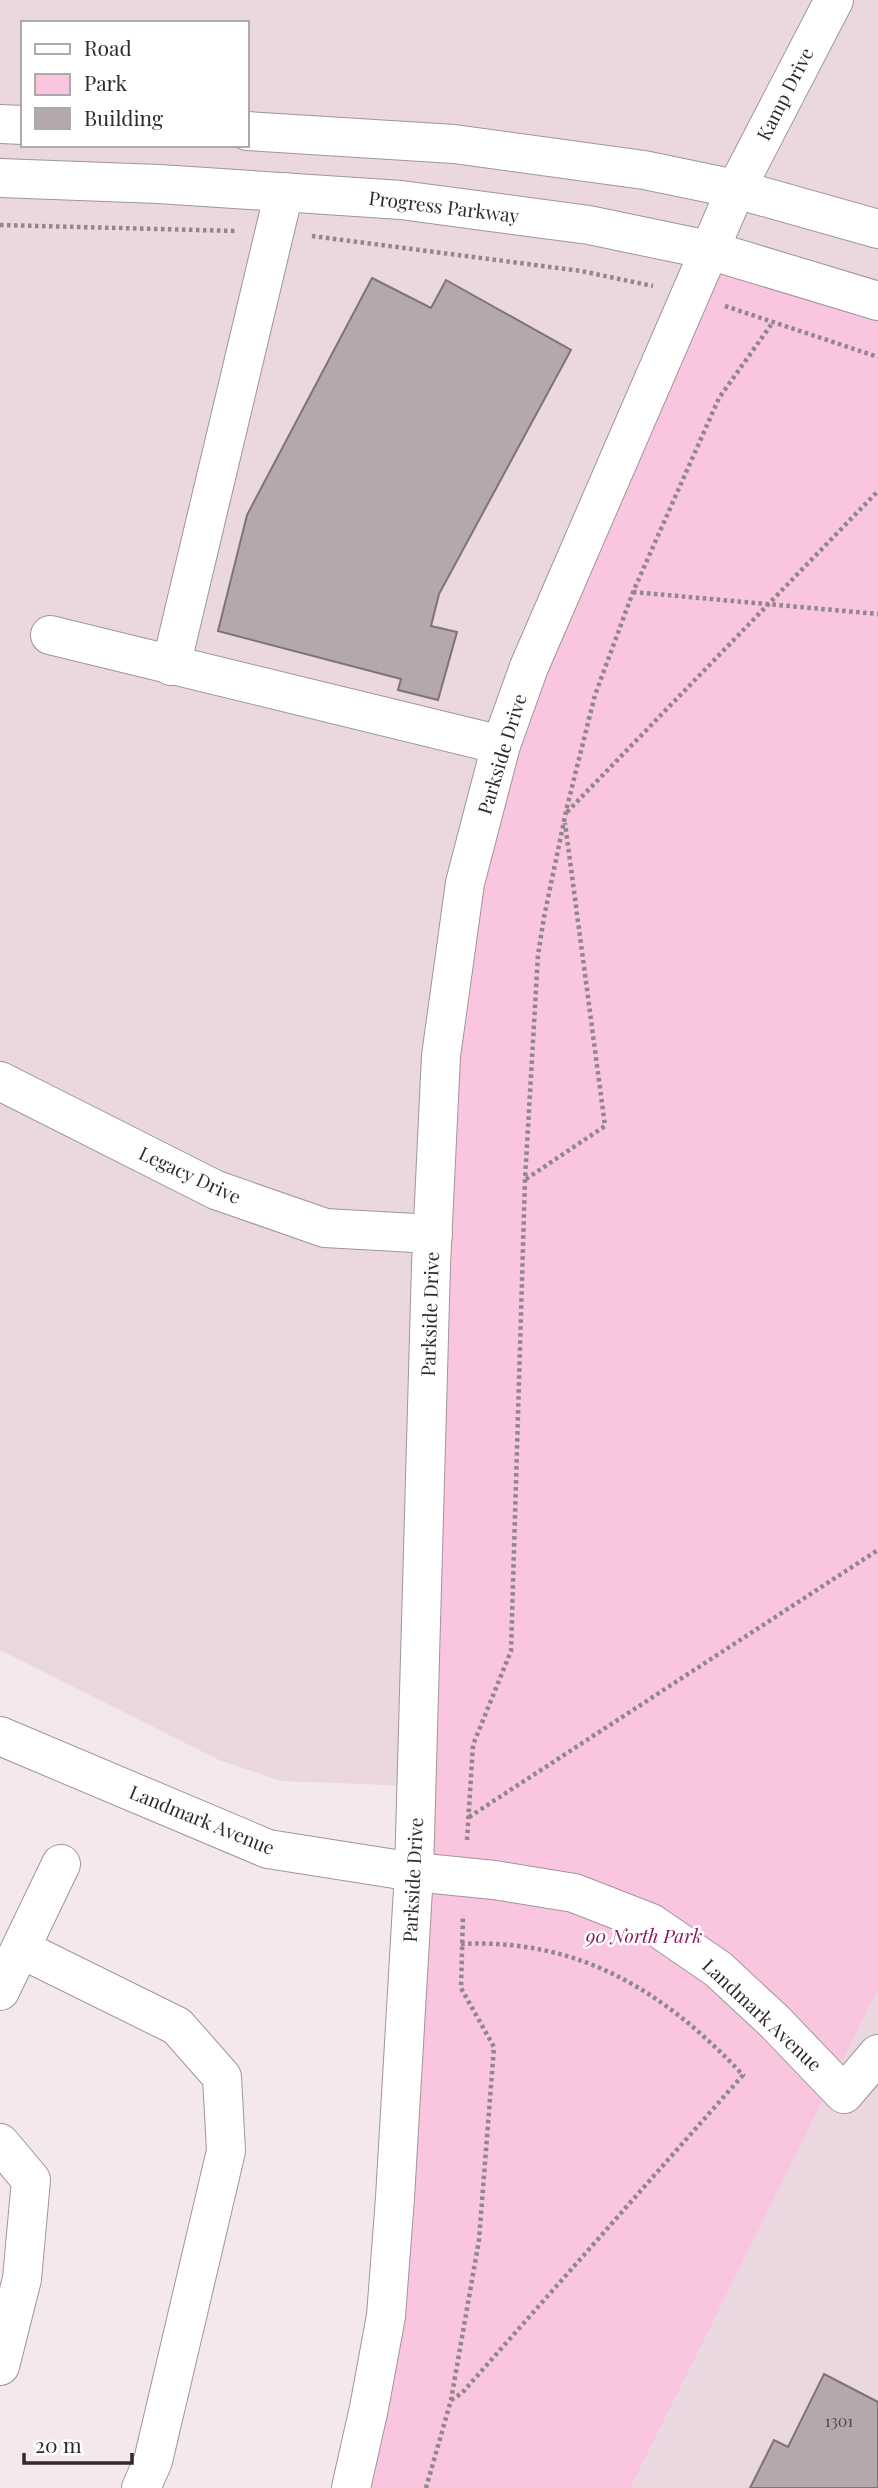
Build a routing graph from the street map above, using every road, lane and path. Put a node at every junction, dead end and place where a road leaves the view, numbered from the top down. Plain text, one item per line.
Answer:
1 (834, 0) edge
2 (0, 124) edge
3 (21, 125) edge
4 (248, 131) edge
5 (0, 178) edge
6 (736, 189) junction
7 (285, 192) junction
8 (0, 225) edge
9 (878, 229) edge
10 (276, 232) junction
11 (709, 250) junction
12 (690, 294) junction
13 (878, 301) edge
14 (773, 322) junction
15 (878, 357) edge
16 (878, 491) edge
17 (633, 592) junction
18 (769, 604) junction
19 (878, 614) edge
20 (50, 635) dead end
21 (172, 666) junction
22 (501, 745) junction
23 (565, 816) junction
24 (0, 1081) edge
25 (525, 1179) junction
26 (433, 1234) junction
27 (878, 1550) edge
28 (0, 1736) edge
29 (468, 1818) junction
30 (61, 1864) dead end
31 (414, 1872) junction
32 (465, 1877) junction
33 (461, 1944) junction
34 (21, 1949) junction
35 (0, 1991) edge
36 (878, 2054) edge
37 (0, 2143) edge
38 (5, 2320) edge
39 (0, 2366) edge
40 (450, 2400) junction
41 (141, 2488) edge
42 (351, 2488) edge
43 (426, 2488) edge

1 - 6 street, Kamp Drive
2 - 3 street
4 - 6 street
5 - 7 street, Progress Parkway
6 - 9 street
6 - 11 street, Parkside Drive
7 - 10 street
7 - 11 street, Progress Parkway
8 - 10 path
10 - 12 path
10 - 21 street
11 - 12 street, Parkside Drive
11 - 13 street, Progress Parkway
12 - 14 path
12 - 22 street, Parkside Drive
14 - 15 path
14 - 17 path
16 - 18 path
17 - 18 path
17 - 23 path
18 - 19 path
18 - 23 path
20 - 21 street
21 - 22 street
22 - 26 street, Parkside Drive
23 - 25 path
23 - 25 path
24 - 26 street, Legacy Drive
25 - 29 path
26 - 31 street, Parkside Drive
27 - 29 path
28 - 31 street, Landmark Avenue
29 - 32 path
30 - 34 street
31 - 32 street, Landmark Avenue
31 - 42 street, Parkside Drive
32 - 33 path
32 - 36 street, Landmark Avenue
33 - 40 path
33 - 40 path
34 - 35 street
34 - 41 street
37 - 38 street
38 - 39 street
40 - 43 path

